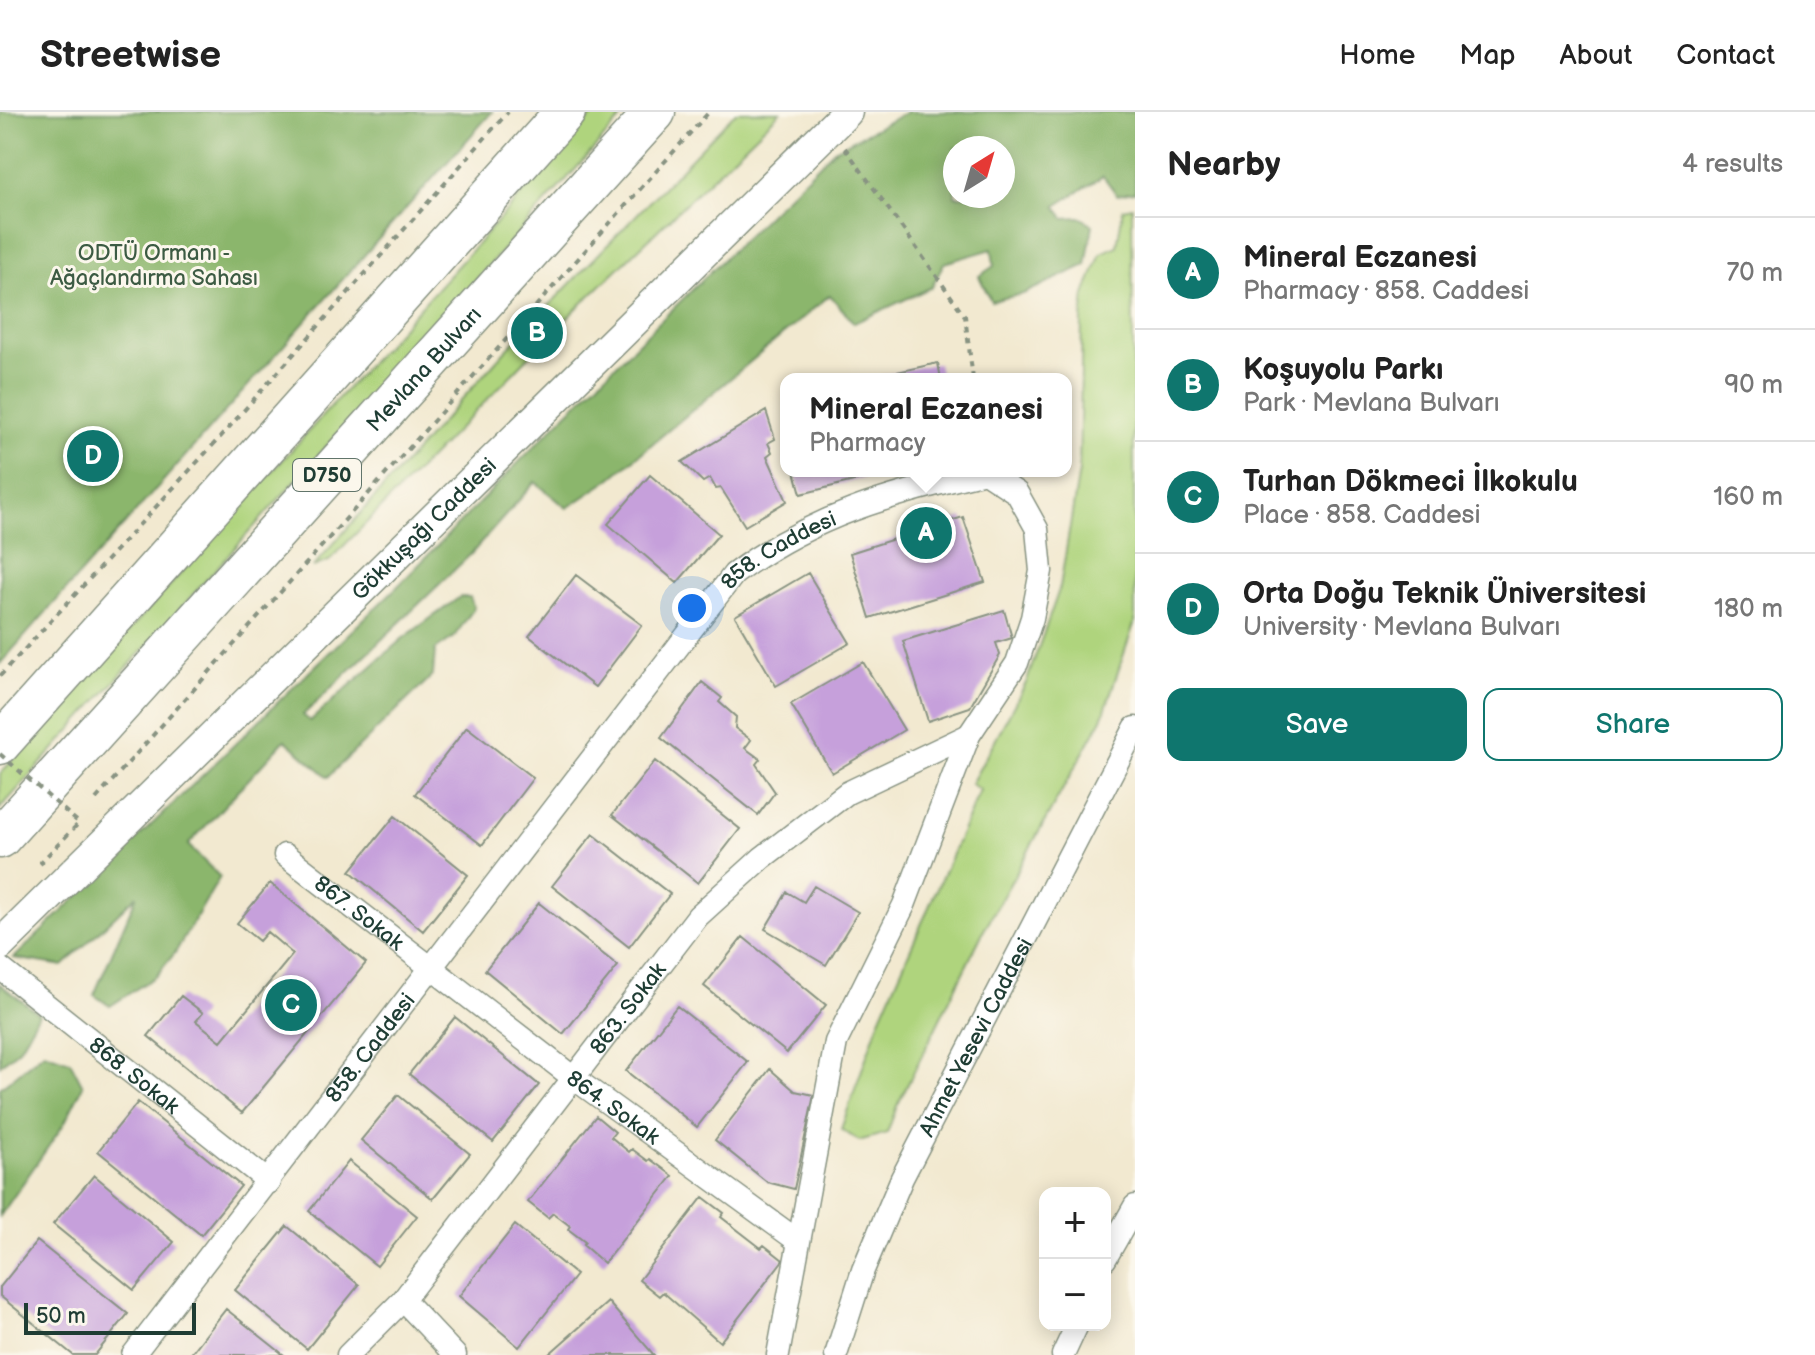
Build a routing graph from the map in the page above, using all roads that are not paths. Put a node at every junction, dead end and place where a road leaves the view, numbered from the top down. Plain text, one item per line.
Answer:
1 (565, 112) edge
2 (655, 112) edge
3 (847, 112) edge
4 (964, 477) edge
5 (993, 477) edge
6 (1135, 728) edge
7 (969, 735) junction
8 (0, 744) edge
9 (0, 838) edge
10 (285, 855) dead end
11 (0, 945) edge
12 (0, 968) edge
13 (431, 969) junction
14 (575, 1079) junction
15 (269, 1182) junction
16 (1135, 1206) edge
17 (798, 1241) junction
18 (1111, 1248) edge
19 (403, 1300) junction
20 (1074, 1331) edge
21 (133, 1355) edge
22 (348, 1355) edge
23 (455, 1355) edge
24 (778, 1355) edge
25 (836, 1355) edge
26 (1063, 1355) edge

1 - 8 highway, D750
2 - 9 highway, Mevlana Bulvarı / D750
3 - 11 street, Gökkuşağı Caddesi
4 - 13 street, 858. Caddesi
5 - 7 street, 858. Caddesi
6 - 25 street, Ahmet Yesevi Caddesi
7 - 14 street, 863. Sokak
7 - 17 street, 858. Caddesi
10 - 13 street, 867. Sokak
12 - 15 street, 868. Sokak
13 - 14 street, 864. Sokak
13 - 15 street, 858. Caddesi
14 - 17 street, 864. Sokak
14 - 19 street, 863. Sokak
15 - 21 street, 858. Caddesi
16 - 18 street
17 - 24 street, 858. Caddesi
19 - 22 street, 863. Sokak
19 - 23 street
20 - 26 street

